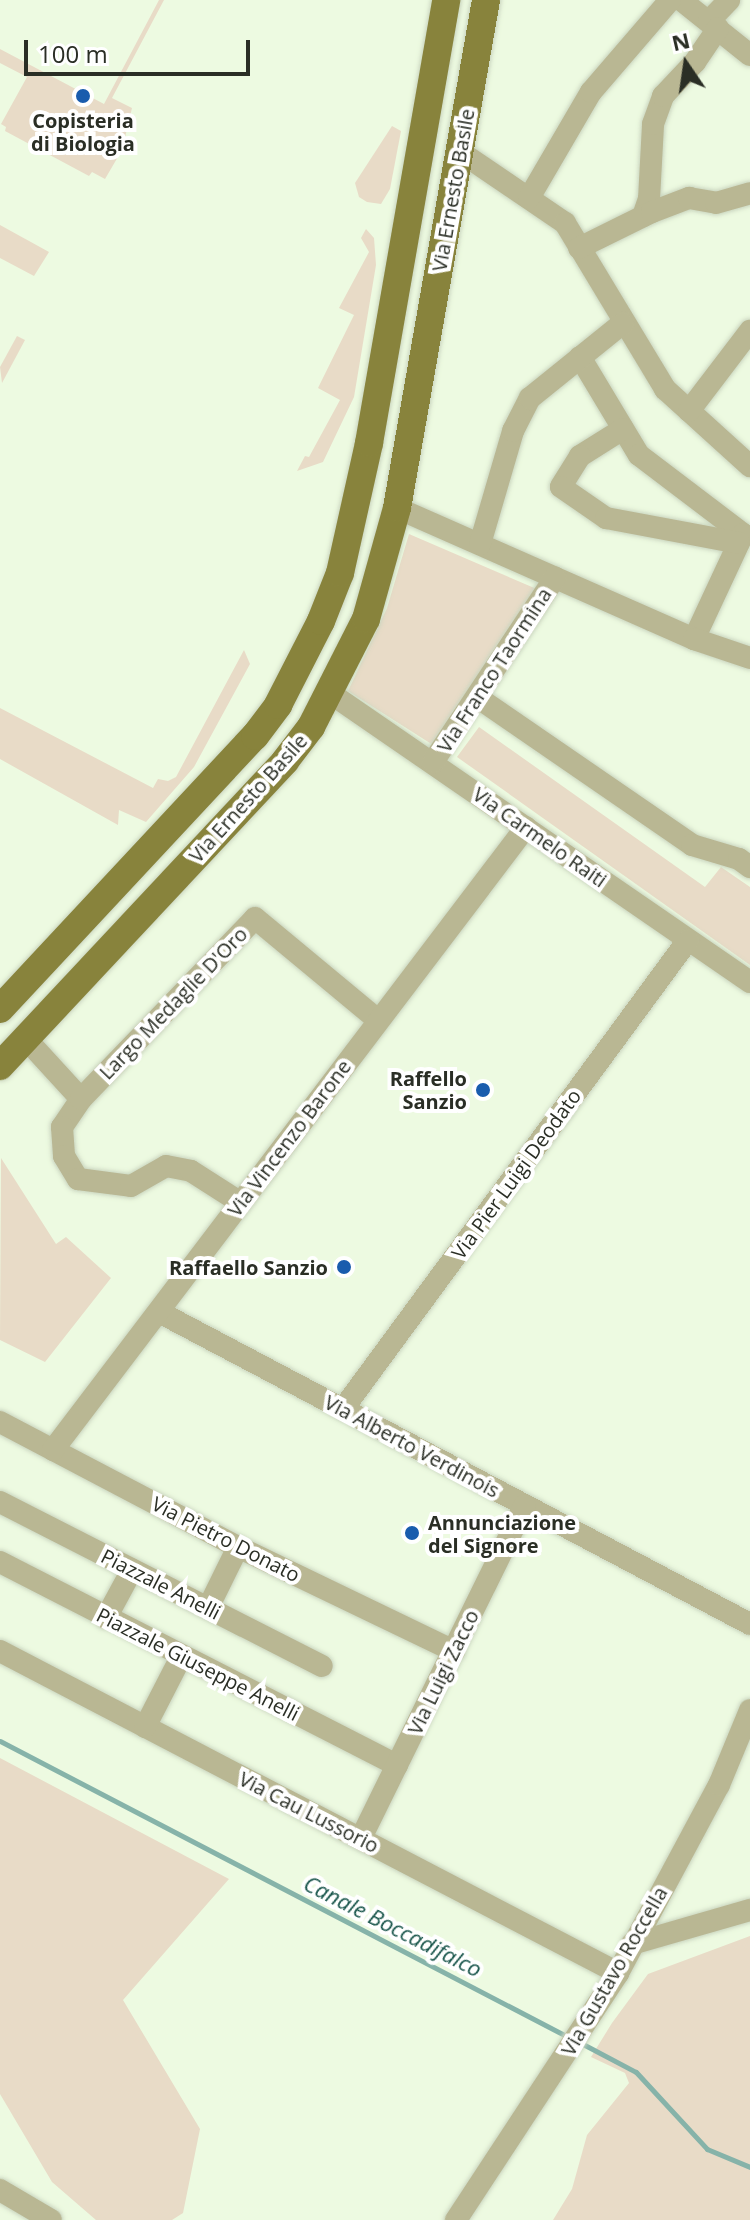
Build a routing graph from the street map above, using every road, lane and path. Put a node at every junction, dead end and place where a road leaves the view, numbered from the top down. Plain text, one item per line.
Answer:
1 (446, 0) edge
2 (486, 0) edge
3 (670, 0) edge
4 (681, 0) edge
5 (729, 0) edge
6 (713, 24) junction
7 (750, 55) edge
8 (459, 151) junction
9 (750, 193) edge
10 (529, 198) junction
11 (643, 216) junction
12 (579, 248) junction
13 (623, 323) junction
14 (750, 331) edge
15 (580, 357) junction
16 (383, 372) junction
17 (422, 379) junction
18 (689, 411) junction
19 (623, 429) junction
20 (750, 466) edge
21 (397, 508) junction
22 (744, 532) edge
23 (480, 544) junction
24 (555, 578) junction
25 (694, 639) junction
26 (750, 658) edge
27 (330, 693) junction
28 (477, 697) junction
29 (433, 762) junction
30 (526, 827) junction
31 (746, 857) edge
32 (688, 940) junction
33 (750, 982) edge
34 (0, 1009) edge
35 (378, 1020) junction
36 (26, 1039) junction
37 (0, 1066) edge
38 (81, 1099) junction
39 (241, 1203) junction
40 (159, 1312) junction
41 (343, 1409) junction
42 (0, 1422) edge
43 (53, 1450) junction
44 (0, 1502) edge
45 (525, 1505) junction
46 (238, 1547) junction
47 (0, 1562) edge
48 (132, 1570) junction
49 (208, 1608) junction
50 (106, 1618) junction
51 (750, 1624) edge
52 (0, 1651) edge
53 (454, 1651) junction
54 (181, 1657) junction
55 (322, 1666) dead end
56 (750, 1710) edge
57 (145, 1727) junction
58 (397, 1765) junction
59 (361, 1838) junction
60 (750, 1910) edge
61 (632, 1944) junction
62 (618, 1973) junction
63 (0, 2190) edge
64 (51, 2220) edge
65 (456, 2220) edge

1 - 16 main road, Via Ernesto Basile
2 - 8 main road, Via Ernesto Basile
3 - 10 street
4 - 6 street
5 - 6 street
6 - 7 street
6 - 11 street
8 - 10 street
8 - 17 main road, Via Ernesto Basile
9 - 11 street
10 - 12 street
11 - 12 street
12 - 13 street
13 - 15 street
13 - 18 street
14 - 18 street
15 - 19 street
15 - 23 street
16 - 17 street
16 - 34 main road, Via Ernesto Basile
17 - 21 main road, Via Ernesto Basile
18 - 20 street
19 - 22 street
19 - 22 street
21 - 23 street
21 - 27 main road, Via Ernesto Basile
22 - 25 street
23 - 24 street
24 - 25 street
24 - 28 street, Via Franco Taormina
25 - 26 street
27 - 29 street, Via Carmelo Raiti
27 - 36 main road, Via Ernesto Basile
28 - 29 street, Via Franco Taormina
28 - 31 street
29 - 30 street, Via Carmelo Raiti
30 - 32 street, Via Carmelo Raiti
30 - 35 street, Via Vincenzo Barone
32 - 33 street, Via Carmelo Raiti
32 - 41 street, Via Pier Luigi Deodato
35 - 38 street, Largo Medaglie D'Oro
35 - 39 street, Via Vincenzo Barone
36 - 37 main road, Via Ernesto Basile
36 - 38 street
38 - 39 street
39 - 40 street, Via Vincenzo Barone
40 - 41 street, Via Alberto Verdinois
40 - 43 street, Via Vincenzo Barone
41 - 45 street, Via Alberto Verdinois
42 - 43 street, Via Pietro Donato
43 - 46 street, Via Pietro Donato
44 - 48 street, Piazzale Anelli
45 - 51 street, Via Alberto Verdinois
45 - 53 street, Via Luigi Zacco
46 - 49 street
46 - 53 street, Via Pietro Donato
47 - 50 street, Piazzale Giuseppe Anelli
48 - 49 street, Piazzale Anelli
48 - 50 street
49 - 55 street, Piazzale Anelli
50 - 54 street, Piazzale Giuseppe Anelli
52 - 57 street, Via Cau Lussorio
53 - 58 street, Via Luigi Zacco
54 - 57 street
54 - 58 street, Piazzale Giuseppe Anelli
56 - 61 street, Via Gustavo Roccella
57 - 59 street, Via Cau Lussorio
58 - 59 street, Via Luigi Zacco
59 - 62 street, Via Cau Lussorio
60 - 61 street
61 - 62 street, Via Gustavo Roccella
62 - 65 street, Via Gustavo Roccella
63 - 64 street

